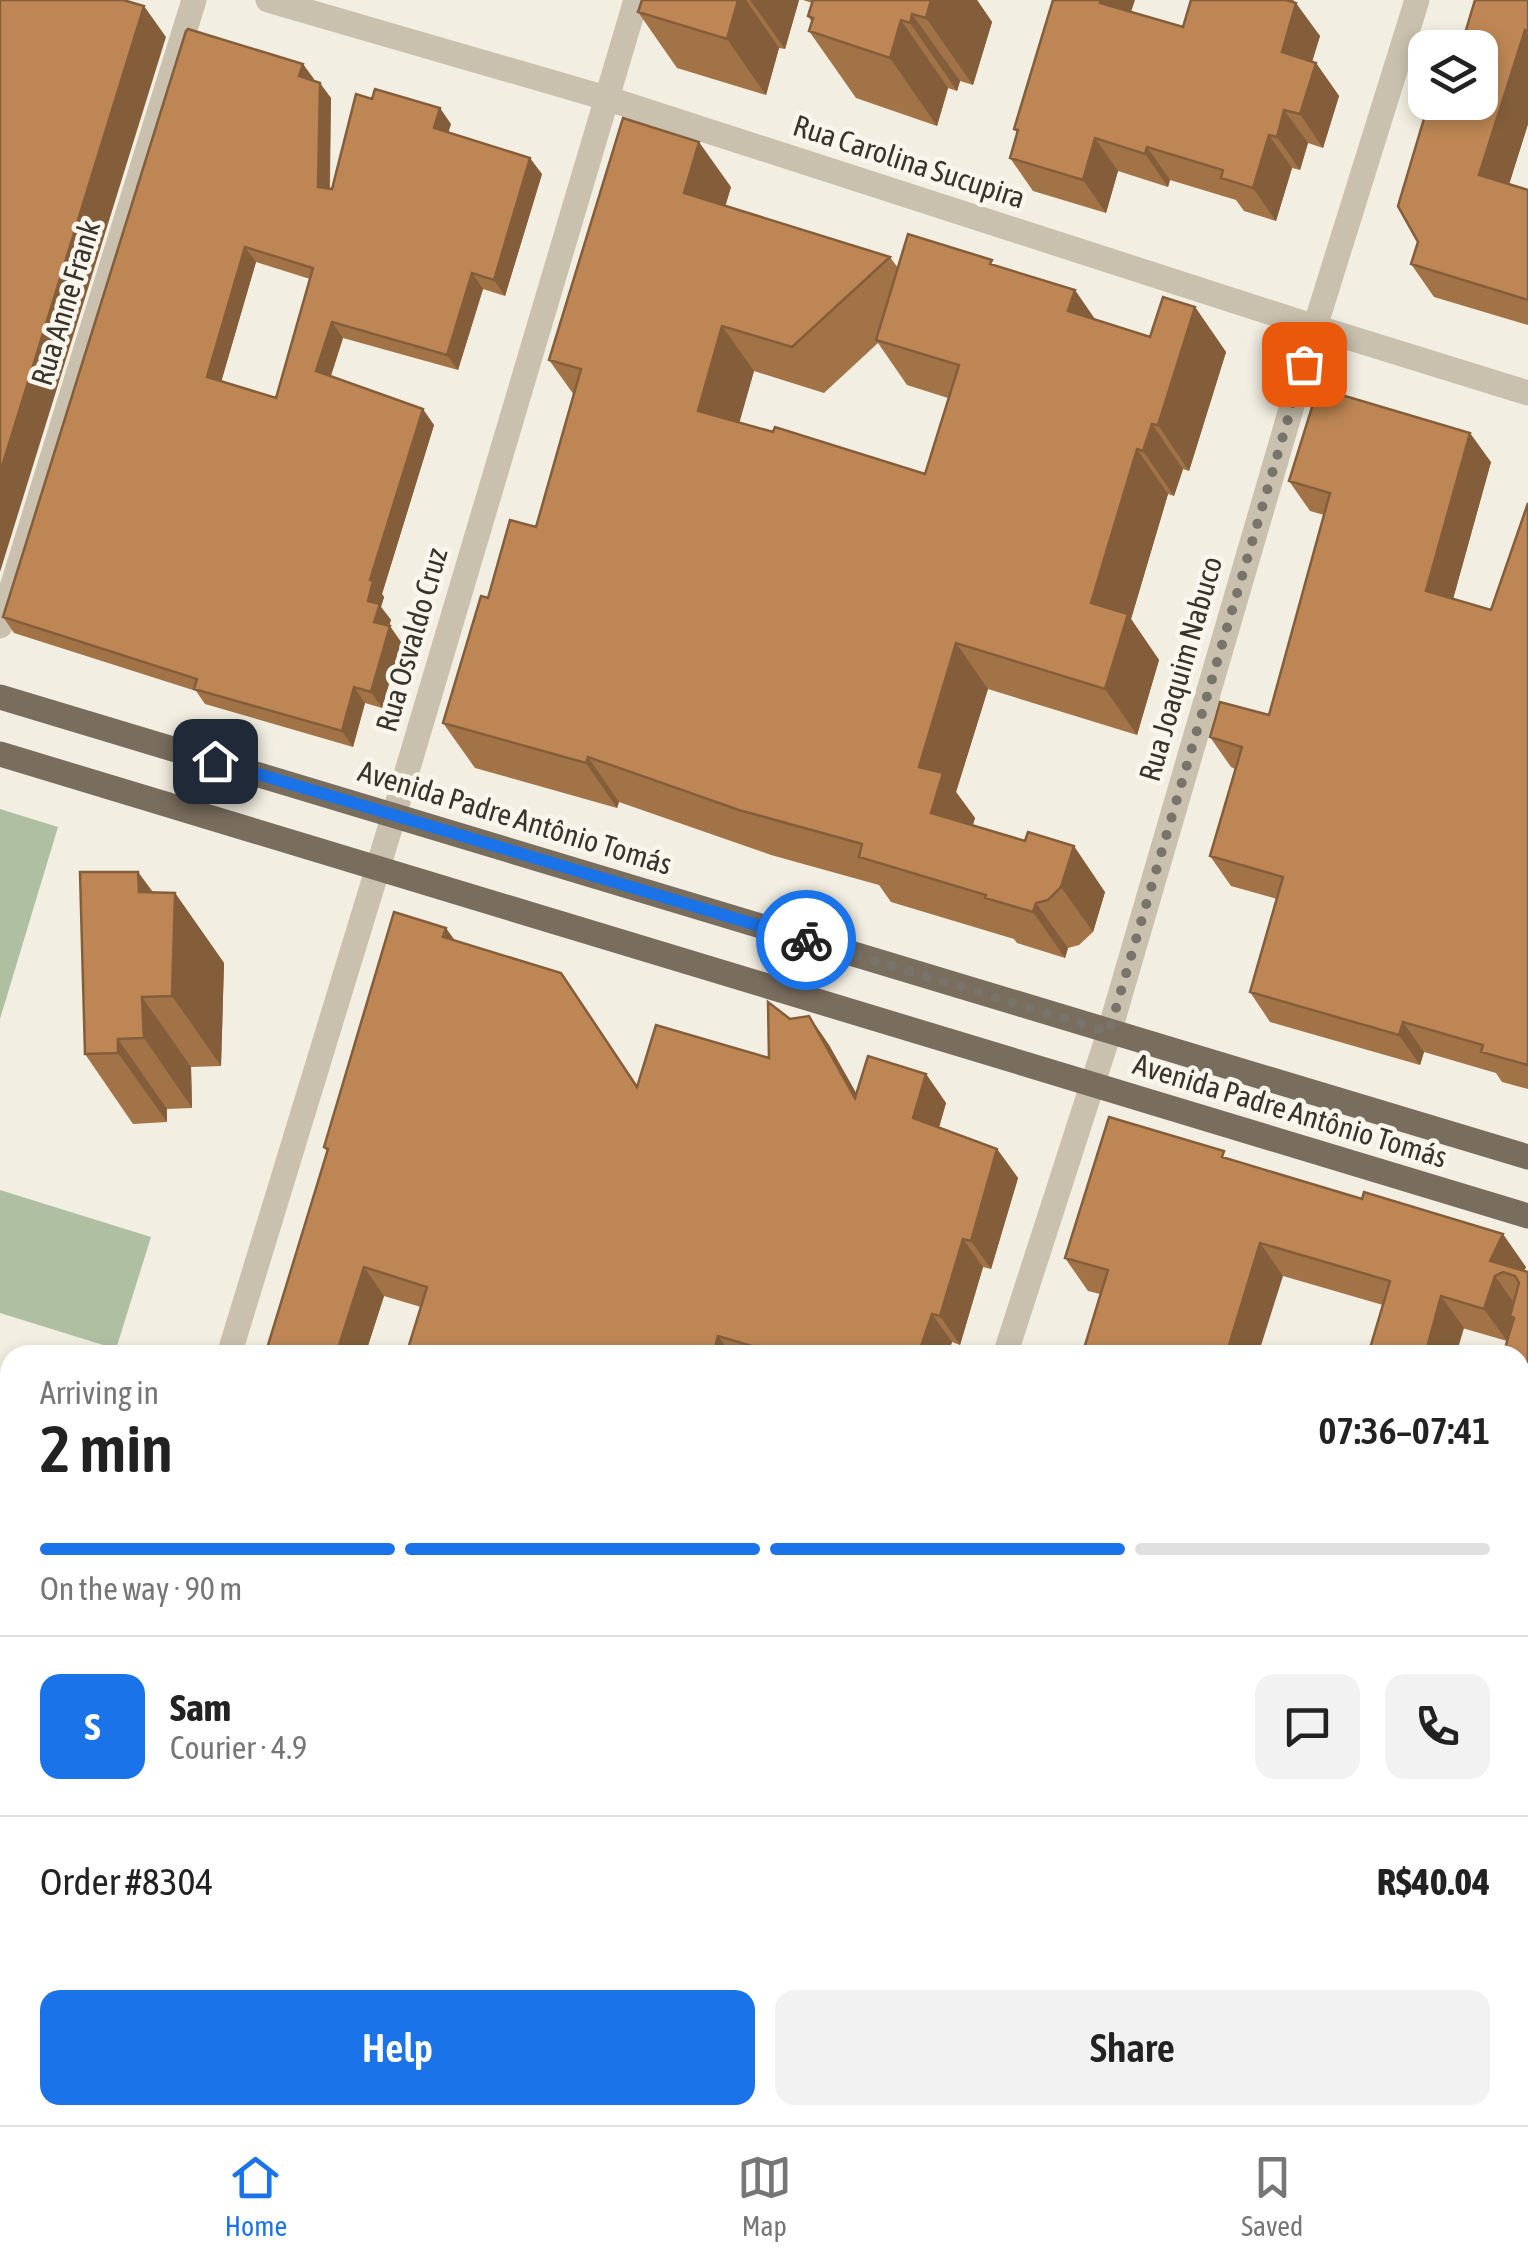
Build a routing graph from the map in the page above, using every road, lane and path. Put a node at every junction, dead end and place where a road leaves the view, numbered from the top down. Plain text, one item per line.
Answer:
1 (194, 0) edge
2 (268, 0) edge
3 (636, 0) edge
4 (1417, 0) edge
5 (606, 98) junction
6 (1314, 327) junction
7 (1528, 392) edge
8 (0, 626) edge
9 (0, 697) edge
10 (0, 754) edge
11 (394, 814) junction
12 (377, 870) junction
13 (1109, 1032) junction
14 (1092, 1086) junction
15 (1528, 1157) edge
16 (1528, 1216) edge
17 (231, 1345) edge
18 (1008, 1345) edge

1 - 8 street, Rua Anne Frank
2 - 5 street, Rua Carolina Sucupira
3 - 5 street, Rua Osvaldo Cruz
4 - 6 street, Rua Joaquim Nabuco
5 - 6 street, Rua Carolina Sucupira
5 - 11 street, Rua Osvaldo Cruz
6 - 7 street, Rua Carolina Sucupira
6 - 13 street, Rua Joaquim Nabuco
9 - 11 main road, Avenida Padre Antônio Tomás
10 - 12 main road, Avenida Padre Antônio Tomás
11 - 12 street, Rua Osvaldo Cruz
11 - 13 main road, Avenida Padre Antônio Tomás
12 - 14 main road, Avenida Padre Antônio Tomás
12 - 17 street, Rua Osvaldo Cruz
13 - 14 street, Rua Joaquim Nabuco
13 - 15 main road, Avenida Padre Antônio Tomás
14 - 16 main road, Avenida Padre Antônio Tomás
14 - 18 street, Rua Joaquim Nabuco

